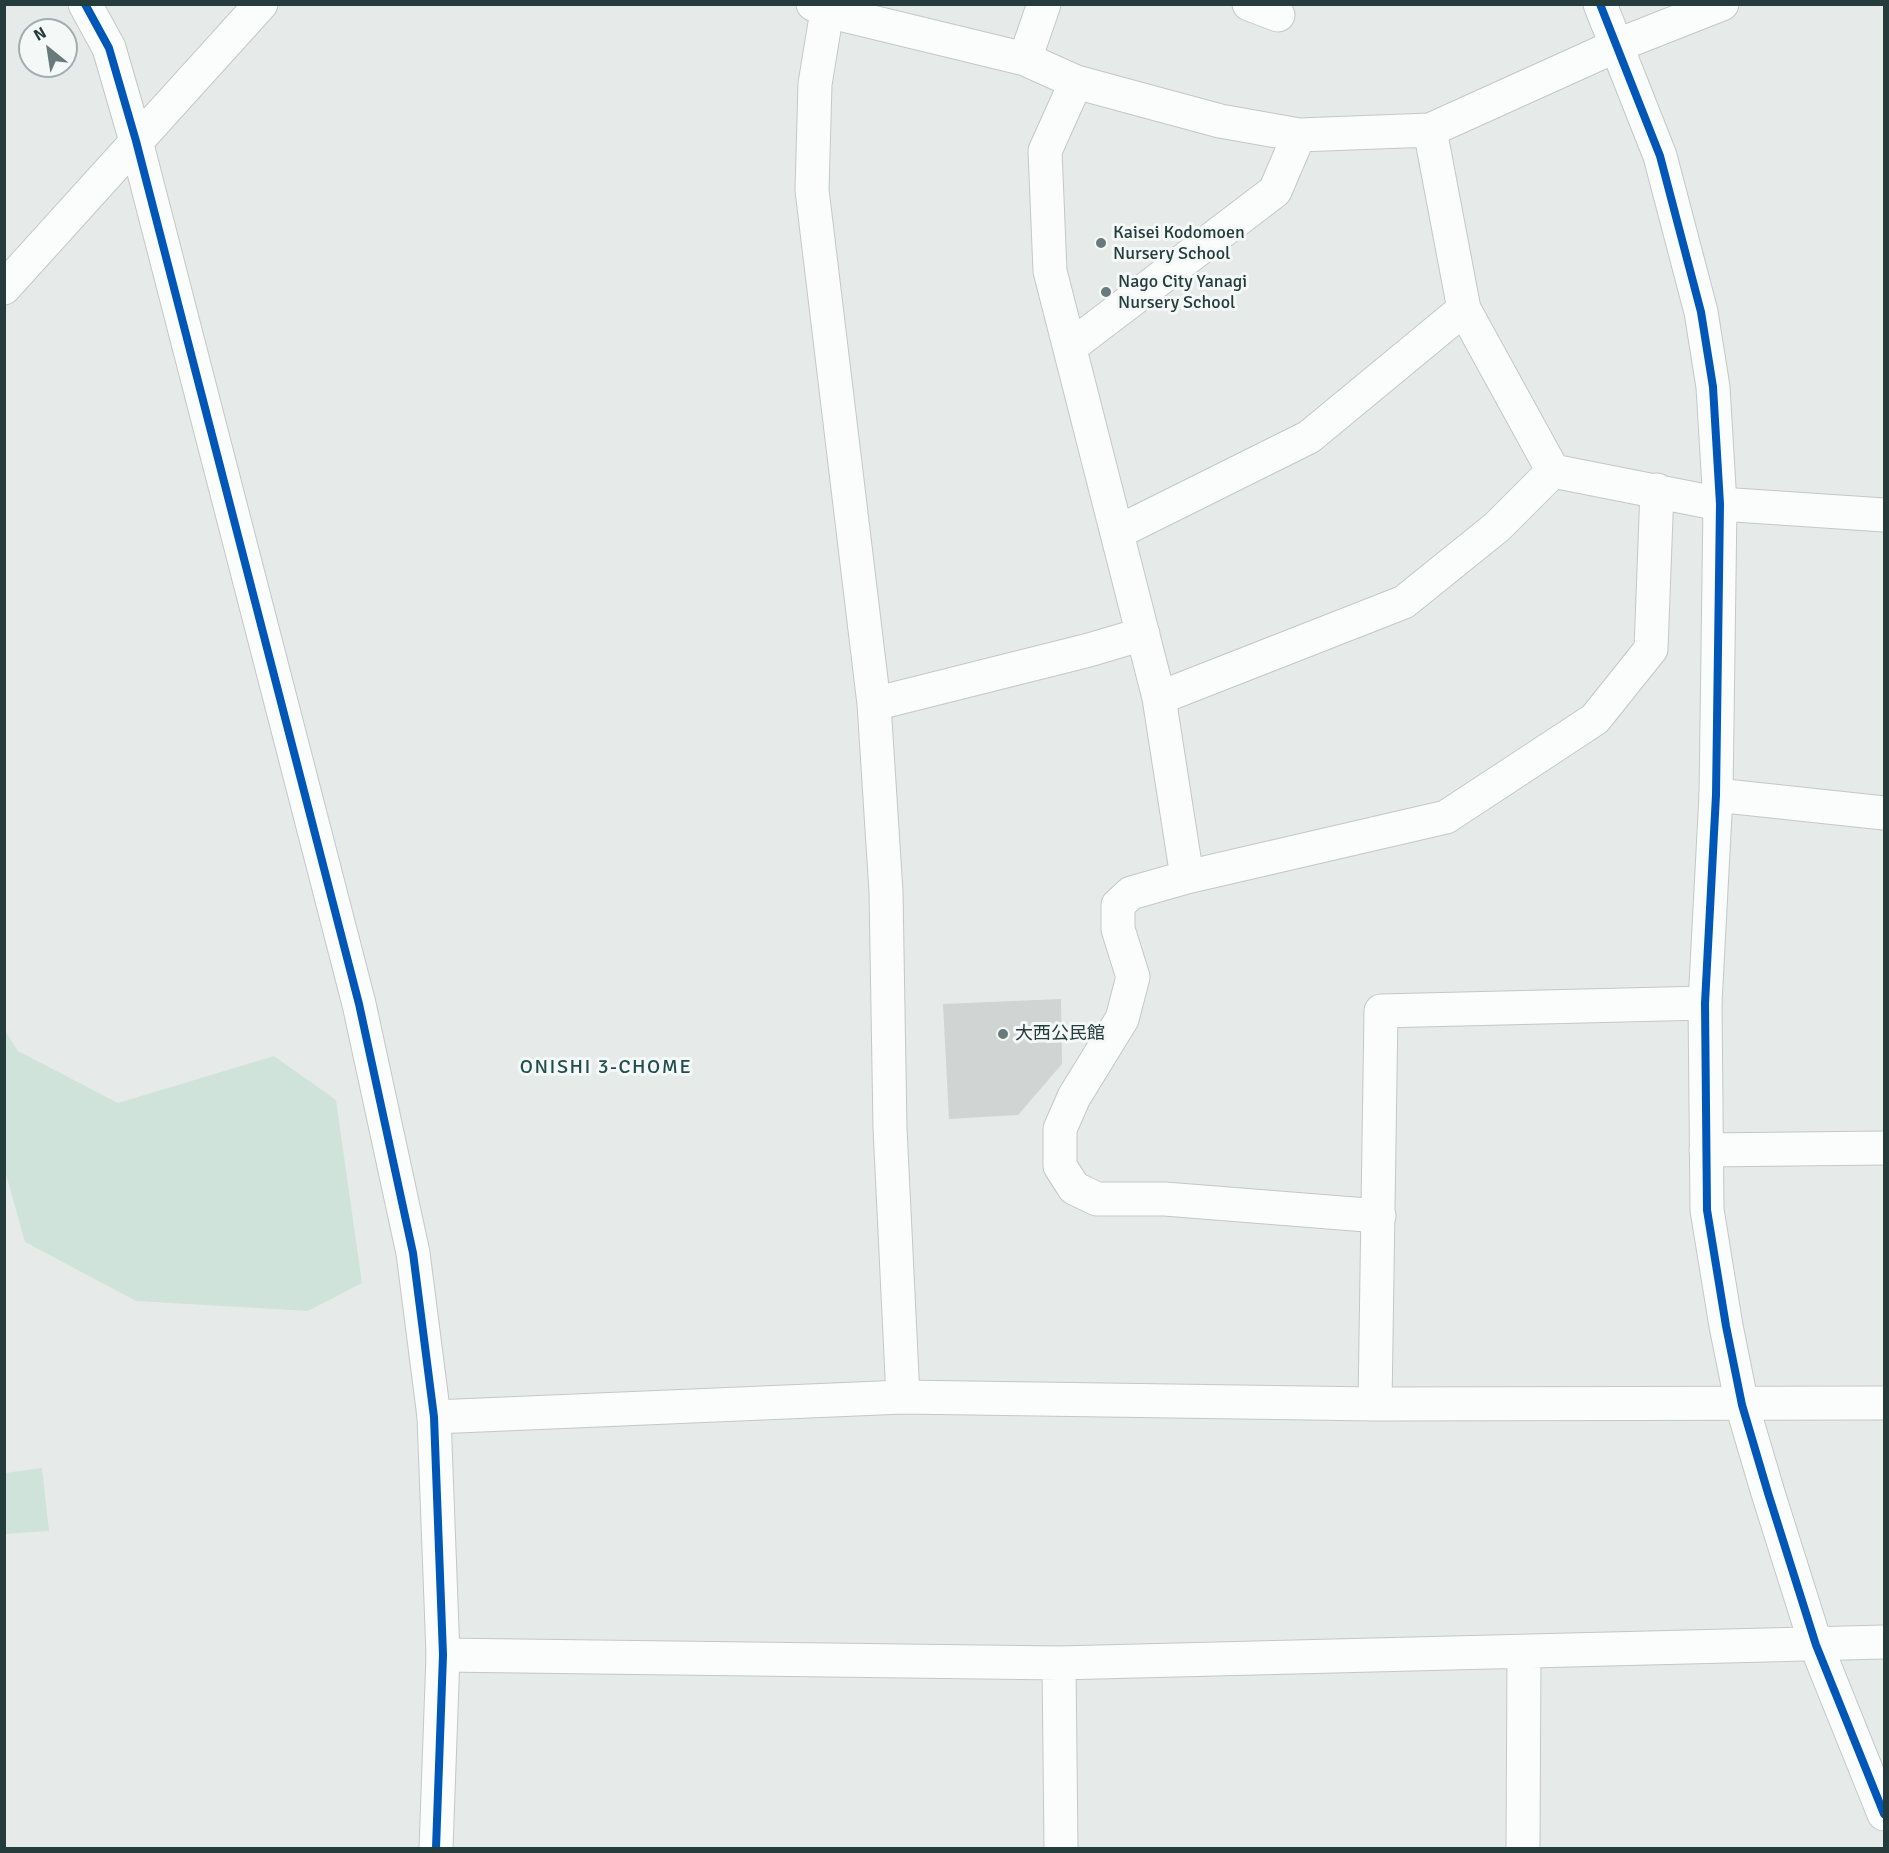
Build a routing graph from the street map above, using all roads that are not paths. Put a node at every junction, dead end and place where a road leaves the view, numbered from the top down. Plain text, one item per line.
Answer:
1 (85, 4) edge
2 (261, 4) edge
3 (1044, 4) edge
4 (1600, 4) edge
5 (1722, 4) edge
6 (820, 8) edge
7 (1618, 45) junction
8 (1025, 60) junction
9 (1076, 82) junction
10 (1430, 130) junction
11 (1299, 135) junction
12 (136, 141) junction
13 (4, 288) edge
14 (1464, 309) junction
15 (1070, 347) junction
16 (1553, 471) junction
17 (1657, 490) junction
18 (1720, 504) junction
19 (1884, 515) edge
20 (1118, 532) junction
21 (1143, 634) junction
22 (1159, 698) junction
23 (874, 704) junction
24 (1716, 795) junction
25 (1884, 813) edge
26 (1187, 877) junction
27 (1705, 1003) junction
28 (1884, 1148) edge
29 (1706, 1150) junction
30 (1379, 1216) junction
31 (903, 1397) junction
32 (1884, 1403) edge
33 (1376, 1404) junction
34 (1742, 1405) junction
35 (434, 1417) junction
36 (1884, 1642) edge
37 (1816, 1645) junction
38 (1524, 1652) junction
39 (443, 1655) junction
40 (1059, 1663) junction
41 (1884, 1814) edge
42 (436, 1848) edge
43 (1061, 1848) edge
44 (1522, 1848) edge

1 - 12 street
2 - 12 street
3 - 8 street
4 - 7 street
5 - 7 street
6 - 8 street
6 - 23 street
7 - 10 street
7 - 18 street
8 - 9 street
9 - 11 street
9 - 15 street
10 - 11 street
10 - 14 street
11 - 15 street
12 - 13 street
12 - 35 street
14 - 16 street
14 - 20 street
15 - 20 street
16 - 17 street
16 - 22 street
17 - 18 street
17 - 26 street
18 - 19 street
18 - 24 street
20 - 21 street
21 - 22 street
21 - 23 street
22 - 26 street
23 - 31 street
24 - 25 street
24 - 27 street
26 - 30 street
27 - 29 street
27 - 30 street
28 - 29 street
29 - 34 street
30 - 33 street
31 - 33 street
31 - 35 street
32 - 34 street
33 - 34 street
34 - 37 street
35 - 39 street
36 - 37 street
37 - 38 street
37 - 41 street
38 - 40 street
38 - 44 street
39 - 40 street
39 - 42 street
40 - 43 street

